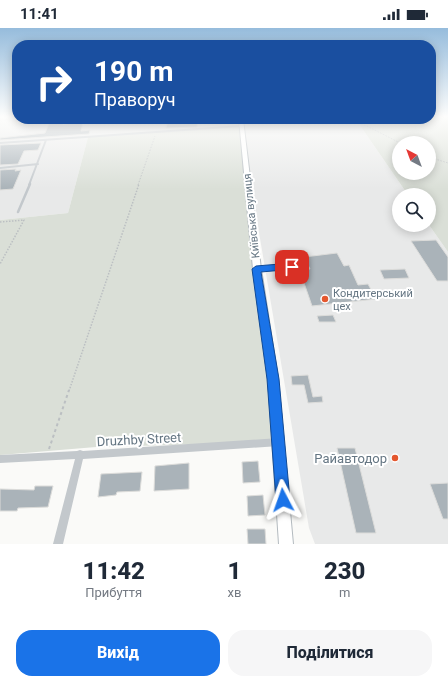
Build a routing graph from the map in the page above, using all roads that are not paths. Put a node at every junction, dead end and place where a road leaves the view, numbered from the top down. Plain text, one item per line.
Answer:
1 (29, 141) edge
2 (46, 141) edge
3 (243, 141) edge
4 (0, 143) edge
5 (38, 164) junction
6 (0, 168) edge
7 (18, 212) dead end
8 (292, 267) dead end
9 (256, 269) junction
10 (278, 442) junction
11 (80, 454) junction
12 (0, 459) edge
13 (58, 544) edge
14 (286, 544) edge

1 - 4 lane
2 - 5 lane
3 - 9 main road, Київська вулиця
5 - 6 lane
5 - 7 lane
8 - 9 lane
9 - 10 main road, Київська вулиця
10 - 11 street, Druzhby Street
10 - 14 main road, Київська вулиця
11 - 12 street, Druzhby Street
11 - 13 street

